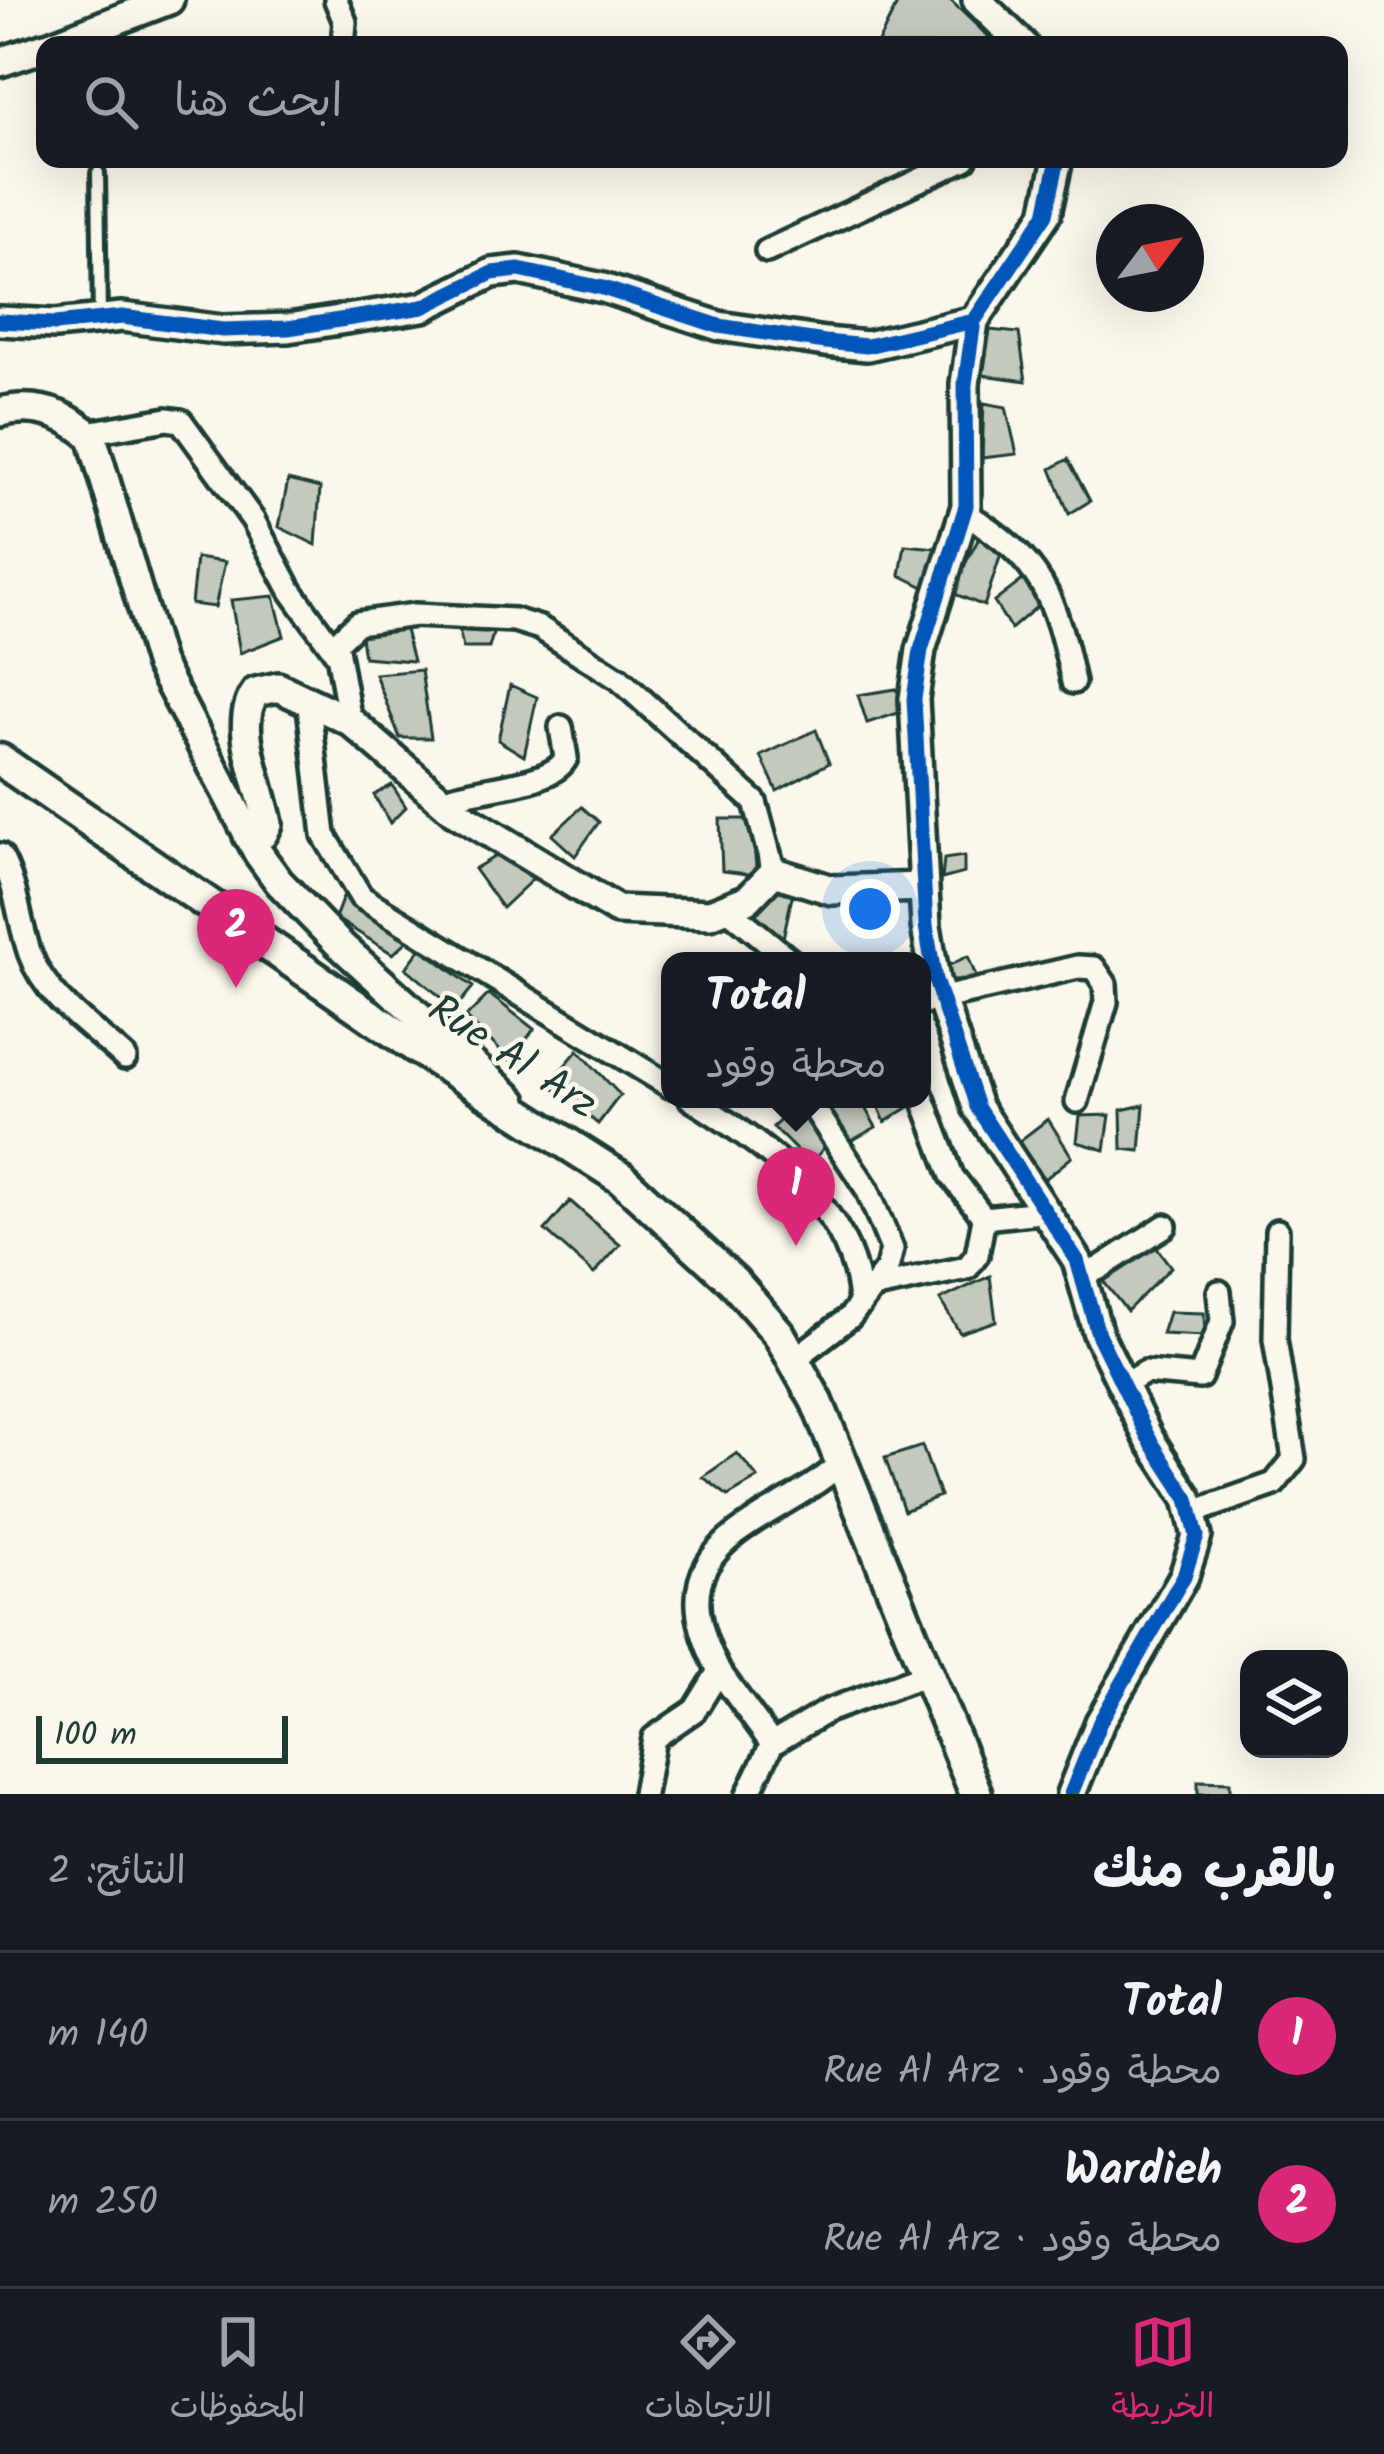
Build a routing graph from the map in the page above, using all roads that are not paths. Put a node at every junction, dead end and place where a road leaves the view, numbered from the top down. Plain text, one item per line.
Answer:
1 (169, 0) edge
2 (336, 0) edge
3 (977, 0) edge
4 (74, 36) edge
5 (347, 36) edge
6 (1014, 36) edge
7 (36, 50) edge
8 (0, 62) edge
9 (946, 168) edge
10 (1056, 168) edge
11 (98, 173) dead end
12 (767, 251) dead end
13 (100, 319) junction
14 (0, 321) edge
15 (974, 321) junction
16 (0, 412) edge
17 (87, 433) junction
18 (964, 514) junction
19 (336, 653) junction
20 (1072, 682) dead end
21 (308, 698) junction
22 (350, 721) junction
23 (562, 727) dead end
24 (0, 760) edge
25 (440, 801) junction
26 (248, 836) junction
27 (0, 855) edge
28 (774, 872) junction
29 (924, 887) junction
30 (728, 909) junction
31 (780, 952) edge
32 (928, 952) edge
33 (931, 1001) edge
34 (125, 1058) dead end
35 (661, 1080) edge
36 (1077, 1101) dead end
37 (704, 1108) edge
38 (814, 1108) edge
39 (926, 1108) edge
40 (521, 1110) junction
41 (1041, 1212) junction
42 (984, 1218) junction
43 (1165, 1226) dead end
44 (1277, 1231) dead end
45 (1082, 1273) junction
46 (1220, 1292) dead end
47 (866, 1296) junction
48 (795, 1359) junction
49 (1124, 1385) junction
50 (843, 1462) junction
51 (1194, 1512) junction
52 (719, 1671) junction
53 (927, 1674) junction
54 (772, 1744) junction
55 (644, 1794) edge
56 (748, 1794) edge
57 (976, 1794) edge
58 (1071, 1794) edge

1 - 4 street
2 - 5 street
3 - 6 street
7 - 8 street
9 - 12 street
10 - 15 street
11 - 13 lane
13 - 14 street
13 - 15 street
15 - 18 street
16 - 17 street
17 - 19 street
17 - 26 street
18 - 20 street
18 - 29 street
19 - 22 street
19 - 28 street
21 - 22 street
21 - 26 street
21 - 35 street
22 - 25 street
23 - 25 street
24 - 40 main road, Rue Al Arz
25 - 30 street
26 - 40 street
27 - 34 street
28 - 29 street
28 - 30 street
29 - 32 street
30 - 31 street
33 - 36 street
33 - 41 street
37 - 47 street
38 - 47 street
39 - 42 street
40 - 48 main road, Rue Al Arz
41 - 42 street
41 - 45 street
42 - 47 street
43 - 45 street
44 - 51 street
45 - 49 street
46 - 49 street
47 - 48 street
48 - 50 main road, Rue Al Arz
49 - 51 street
50 - 52 street
50 - 53 main road, Rue Al Arz
51 - 58 street
52 - 54 street
52 - 55 street
53 - 54 street
53 - 57 main road, Rue Al Arz
54 - 56 street

